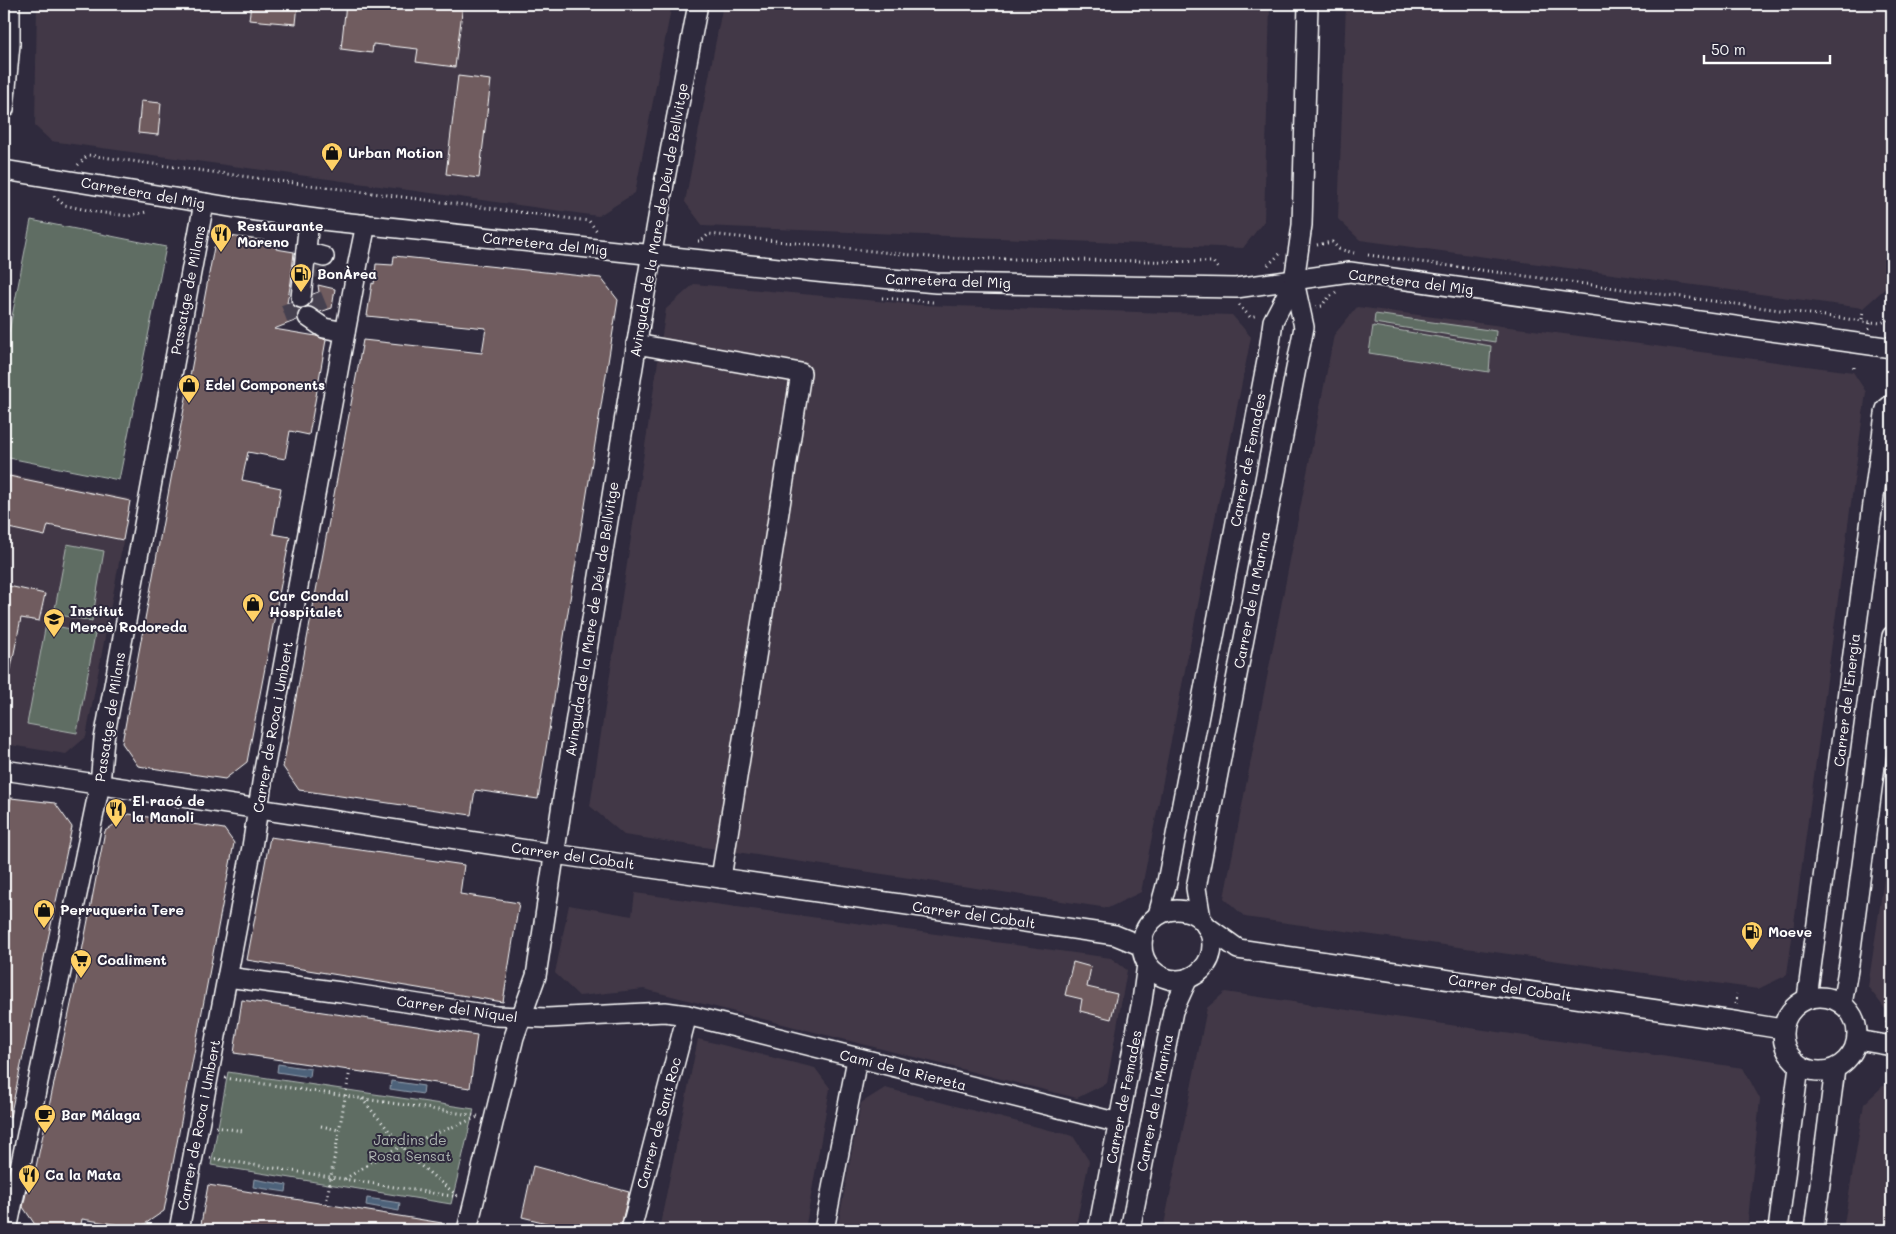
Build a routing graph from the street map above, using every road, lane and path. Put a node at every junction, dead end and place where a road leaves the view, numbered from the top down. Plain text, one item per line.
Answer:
1 (10, 4) edge
2 (698, 4) edge
3 (1308, 4) edge
4 (4, 109) edge
5 (76, 167) dead end
6 (4, 170) edge
7 (204, 203) junction
8 (366, 224) junction
9 (308, 230) dead end
10 (603, 231) dead end
11 (694, 240) dead end
12 (1314, 245) dead end
13 (1288, 251) dead end
14 (1356, 253) dead end
15 (651, 255) junction
16 (1365, 255) dead end
17 (1264, 267) dead end
18 (1220, 271) dead end
19 (307, 281) tunnel mouth
20 (1294, 281) junction
21 (1863, 310) dead end
22 (311, 318) dead end
23 (1862, 319) dead end
24 (1870, 322) dead end
25 (345, 332) junction
26 (636, 344) junction
27 (1892, 348) edge
28 (1892, 404) edge
29 (1892, 636) edge
30 (4, 770) edge
31 (100, 784) junction
32 (258, 809) junction
33 (554, 854) junction
34 (721, 878) junction
35 (1158, 915) junction
36 (1203, 923) junction
37 (1238, 949) junction
38 (1144, 955) junction
39 (1208, 961) junction
40 (228, 976) junction
41 (1188, 978) junction
42 (1737, 994) dead end
43 (1807, 998) junction
44 (1736, 1004) dead end
45 (1842, 1004) junction
46 (688, 1016) junction
47 (1888, 1016) dead end
48 (520, 1018) junction
49 (1887, 1023) dead end
50 (1782, 1030) junction
51 (1858, 1040) junction
52 (1892, 1046) edge
53 (857, 1059) junction
54 (1799, 1066) junction
55 (1835, 1069) junction
56 (350, 1070) dead end
57 (224, 1078) dead end
58 (346, 1097) junction
59 (362, 1099) junction
60 (1119, 1123) junction
61 (321, 1126) dead end
62 (215, 1127) dead end
63 (339, 1130) junction
64 (243, 1132) dead end
65 (402, 1146) junction
66 (210, 1157) dead end
67 (331, 1177) junction
68 (344, 1179) junction
69 (326, 1204) dead end
70 (7, 1230) edge
71 (180, 1230) edge
72 (467, 1230) edge
73 (630, 1230) edge
74 (824, 1230) edge
75 (1098, 1230) edge
76 (1130, 1230) edge
77 (1778, 1230) edge
78 (1814, 1230) edge

1 - 4 street
2 - 15 street, Avinguda de la Mare de Déu de Bellvitge
3 - 20 street, Carrer de Femades
5 - 10 path
6 - 7 street, Carretera del Mig
7 - 8 street, Carretera del Mig
7 - 31 street, Passatge de Milans
8 - 15 street, Carretera del Mig
8 - 25 street, Carrer de Roca i Umbert
9 - 19 street
11 - 18 path
12 - 14 path
13 - 17 path
15 - 20 street, Carretera del Mig
15 - 26 street, Avinguda de la Mare de Déu de Bellvitge
16 - 24 path
20 - 27 street, Carretera del Mig
20 - 35 street, Carrer de Femades
20 - 36 street, Carrer de la Marina
21 - 23 path
22 - 25 street
25 - 32 street, Carrer de Roca i Umbert
26 - 33 street, Avinguda de la Mare de Déu de Bellvitge
26 - 34 street
28 - 43 street, Carrer de l'Energia
29 - 45 street
30 - 31 street, Carrer del Cobalt
31 - 32 street, Carrer del Cobalt
31 - 70 street, Passatge de Milans
32 - 33 street, Carrer del Cobalt
32 - 40 street, Carrer de Roca i Umbert
33 - 34 street, Carrer del Cobalt
33 - 48 street, Avinguda de la Mare de Déu de Bellvitge
34 - 38 street, Carrer del Cobalt
35 - 36 street
35 - 38 street
36 - 37 street, Carrer del Cobalt
36 - 39 street
37 - 39 street, Carrer del Cobalt
37 - 50 street, Carrer del Cobalt
38 - 41 street
38 - 60 street, Carrer de Femades
39 - 41 street
40 - 48 street, Carrer del Níquel
40 - 71 street, Carrer de Roca i Umbert
41 - 76 street, Carrer de la Marina
42 - 44 path
43 - 45 street
43 - 50 street
45 - 51 street
46 - 48 street, Carrer del Níquel
46 - 53 street, Camí de la Riereta
46 - 73 street, Carrer de Sant Roc
47 - 49 path
48 - 72 street, Avinguda de la Mare de Déu de Bellvitge
50 - 54 street
51 - 52 street
51 - 55 street
53 - 60 street, Camí de la Riereta
53 - 74 street
54 - 55 street
54 - 77 street
55 - 78 street
56 - 58 path
57 - 58 path
58 - 59 path
58 - 63 path
59 - 65 path
59 - 65 path
60 - 75 street, Carrer de Femades
61 - 63 path
62 - 64 path
63 - 67 path
65 - 68 path
65 - 68 path
66 - 67 path
67 - 68 path
67 - 69 path

